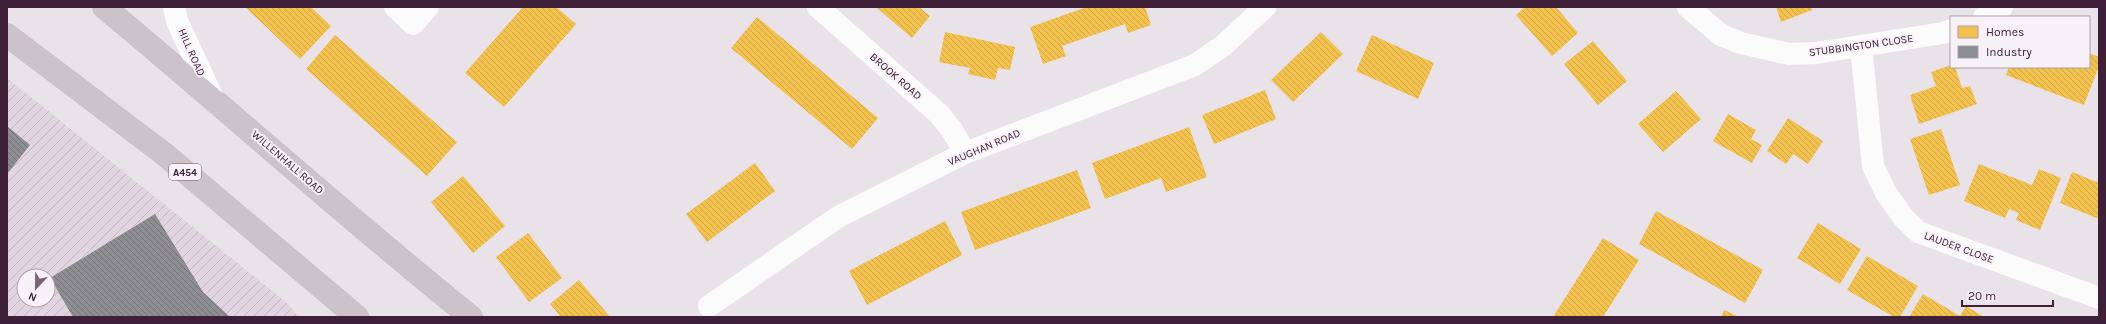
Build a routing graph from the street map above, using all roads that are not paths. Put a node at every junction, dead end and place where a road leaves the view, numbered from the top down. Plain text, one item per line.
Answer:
1 (104, 7) edge
2 (174, 7) edge
3 (395, 7) edge
4 (428, 7) edge
5 (818, 7) edge
6 (1265, 7) edge
7 (1688, 7) edge
8 (2002, 7) edge
9 (1986, 16) edge
10 (1950, 30) edge
11 (7, 35) edge
12 (1861, 46) junction
13 (212, 96) junction
14 (965, 153) junction
15 (2099, 298) edge
16 (709, 306) dead end
17 (357, 317) edge
18 (471, 317) edge

1 - 13 highway, WILLENHALL ROAD
2 - 13 street, HILL ROAD
3 - 4 street
5 - 14 street, BROOK ROAD
6 - 14 street, VAUGHAN ROAD
7 - 12 street, STUBBINGTON CLOSE
8 - 9 street
10 - 12 street, STUBBINGTON CLOSE
11 - 17 highway, A454
12 - 15 street, LAUDER CLOSE
13 - 18 highway, WILLENHALL ROAD
14 - 16 street, VAUGHAN ROAD

